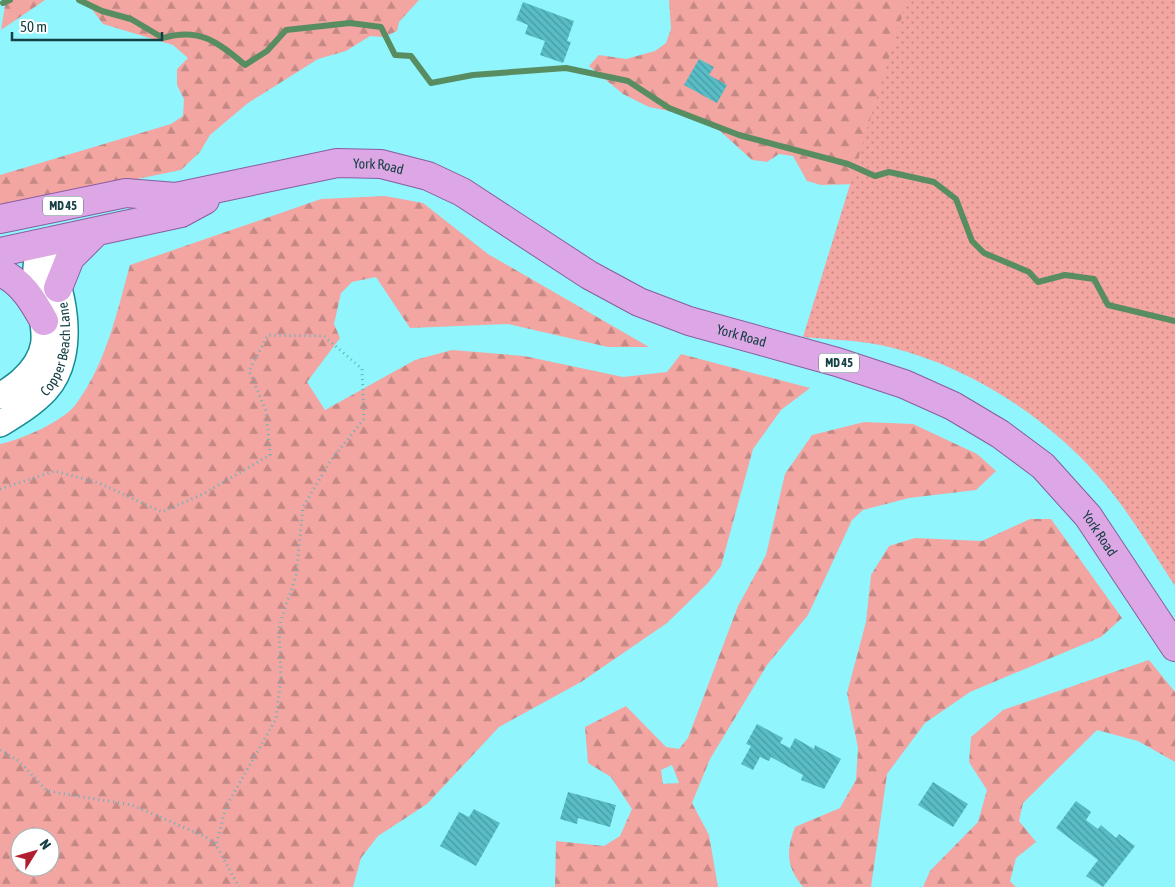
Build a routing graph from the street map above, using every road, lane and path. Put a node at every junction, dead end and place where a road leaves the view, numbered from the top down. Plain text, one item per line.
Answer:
1 (230, 186) junction
2 (176, 197) junction
3 (0, 219) edge
4 (94, 234) junction
5 (0, 235) edge
6 (40, 245) junction
7 (0, 252) edge
8 (0, 272) edge
9 (58, 288) junction
10 (44, 321) junction
11 (3, 409) edge
12 (0, 489) edge
13 (1175, 647) edge
14 (0, 750) edge
15 (216, 846) junction
16 (239, 887) edge

1 - 2 main road, York Road / MD 45
1 - 4 main road, York Road / MD 45
1 - 13 main road, York Road / MD 45
2 - 3 main road, York Road / MD 45
2 - 6 main road
4 - 6 main road, York Road / MD 45
4 - 9 main road
5 - 6 main road
6 - 7 main road, York Road / MD 45
6 - 9 street, Copper Beach Lane
6 - 10 street, Copper Beach Lane
8 - 10 main road
9 - 11 street, Copper Beach Lane
10 - 11 street, Copper Beach Lane
12 - 15 path
14 - 15 path
15 - 16 path

